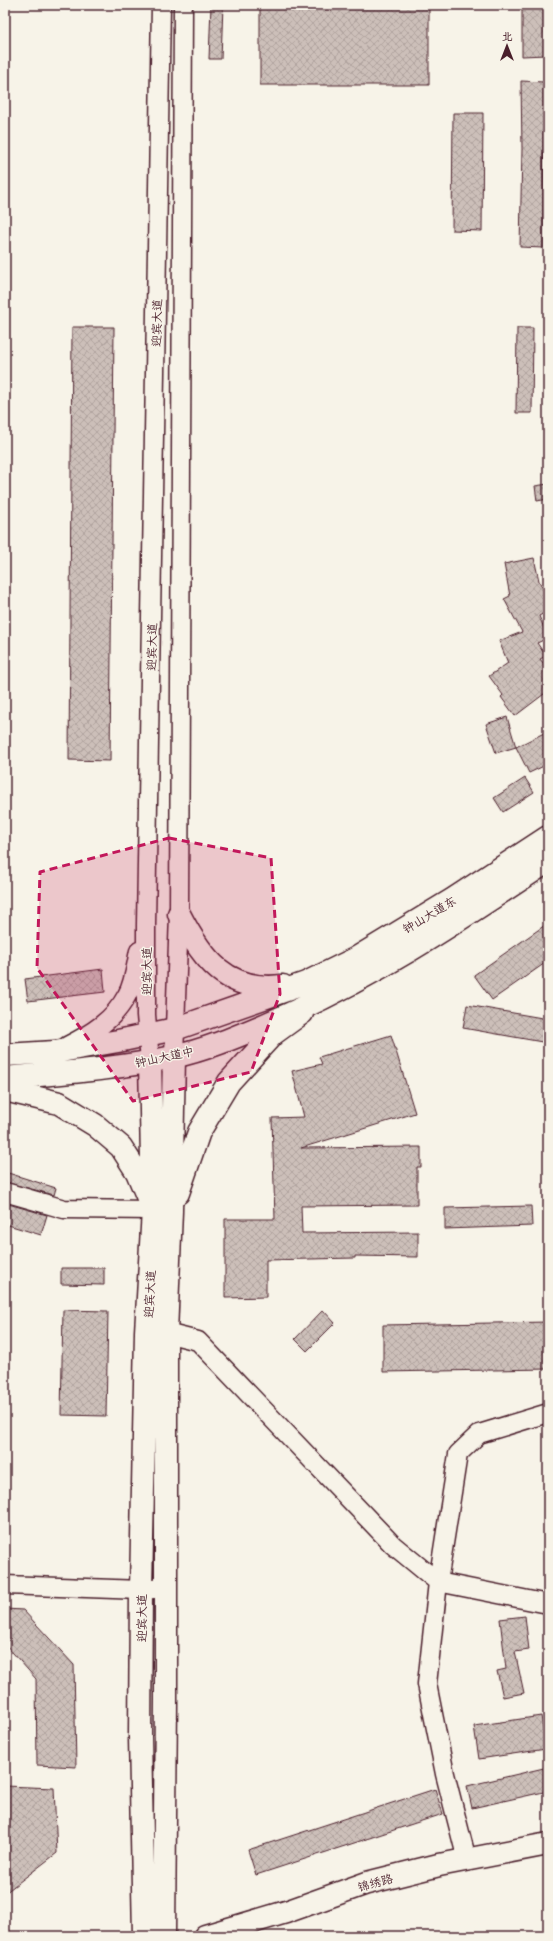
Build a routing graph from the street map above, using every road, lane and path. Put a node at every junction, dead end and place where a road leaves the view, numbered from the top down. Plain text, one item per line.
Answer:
1 (161, 5) edge
2 (183, 5) edge
3 (548, 837) edge
4 (548, 861) edge
5 (178, 914) junction
6 (146, 925) junction
7 (306, 983) junction
8 (316, 1003) junction
9 (175, 1029) junction
10 (148, 1034) junction
11 (55, 1052) junction
12 (5, 1055) edge
13 (174, 1057) junction
14 (150, 1061) junction
15 (5, 1078) edge
16 (5, 1090) edge
17 (5, 1192) edge
18 (162, 1210) junction
19 (156, 1332) junction
20 (548, 1413) edge
21 (438, 1582) junction
22 (5, 1585) edge
23 (166, 1588) junction
24 (141, 1590) junction
25 (548, 1604) edge
26 (548, 1844) edge
27 (467, 1860) junction
28 (144, 1936) edge
29 (164, 1936) edge
30 (205, 1936) edge

1 - 6 street, 迎宾大道
2 - 5 street, 迎宾大道
3 - 7 main road, 钟山大道东
4 - 8 main road, 钟山大道东
5 - 7 main road
5 - 9 street, 迎宾大道
6 - 10 street, 迎宾大道
6 - 11 street
7 - 9 main road, 钟山大道中
8 - 13 main road, 钟山大道中
8 - 18 main road
9 - 10 main road, 钟山大道中
9 - 13 street, 迎宾大道
10 - 11 main road, 钟山大道中
10 - 14 street, 迎宾大道
11 - 12 main road, 钟山大道中
13 - 14 main road, 钟山大道中
13 - 18 main road, 迎宾大道
14 - 15 main road, 钟山大道中
14 - 18 main road, 迎宾大道
16 - 18 main road
17 - 18 street
18 - 19 main road, 迎宾大道
19 - 21 street
19 - 23 main road, 迎宾大道
19 - 24 main road, 迎宾大道
20 - 21 street
21 - 25 street
21 - 27 street
22 - 24 street
23 - 24 street
23 - 29 main road, 迎宾大道
24 - 28 main road, 迎宾大道
26 - 27 main road, 锦绣路
27 - 30 main road, 锦绣路

